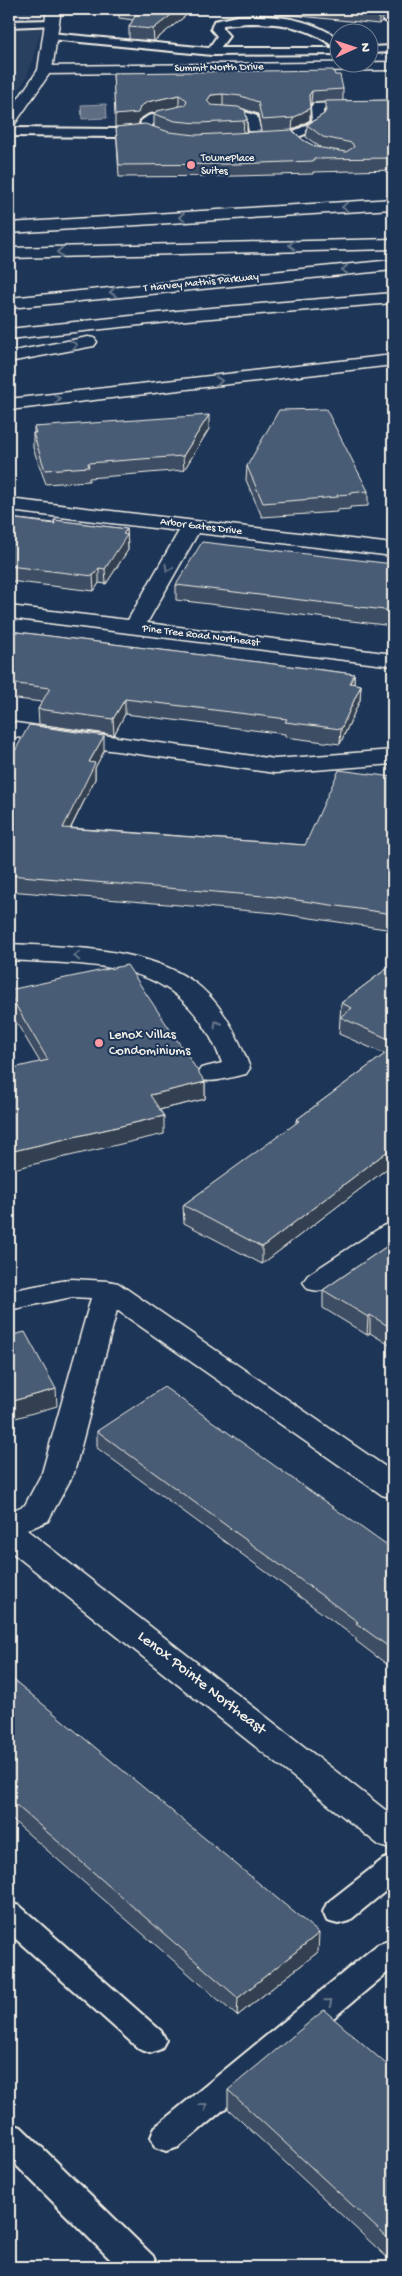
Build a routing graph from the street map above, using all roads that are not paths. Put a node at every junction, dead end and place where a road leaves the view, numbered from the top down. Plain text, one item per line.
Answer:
1 (52, 23) edge
2 (9, 24) edge
3 (330, 38) edge
4 (393, 49) edge
5 (380, 50) edge
6 (330, 51) edge
7 (212, 52) junction
8 (393, 66) edge
9 (45, 70) junction
10 (366, 106) edge
11 (215, 112) edge
12 (179, 113) edge
13 (9, 122) edge
14 (146, 127) junction
15 (9, 132) edge
16 (247, 139) junction
17 (184, 140) edge
18 (211, 140) edge
19 (393, 204) edge
20 (9, 224) edge
21 (25, 227) junction
22 (9, 228) edge
23 (393, 244) edge
24 (9, 253) edge
25 (393, 265) edge
26 (388, 299) edge
27 (9, 303) edge
28 (9, 334) edge
29 (9, 357) edge
30 (393, 360) edge
31 (9, 405) edge
32 (9, 505) edge
33 (192, 526) junction
34 (393, 550) edge
35 (9, 612) edge
36 (134, 628) junction
37 (393, 660) edge
38 (9, 729) edge
39 (393, 757) edge
40 (9, 952) edge
41 (210, 1074) dead end
42 (393, 1232) edge
43 (318, 1282) dead end
44 (108, 1290) junction
45 (9, 1300) edge
46 (393, 1487) edge
47 (9, 1525) edge
48 (9, 1533) edge
49 (393, 1836) edge
50 (393, 1868) edge
51 (338, 1912) dead end
52 (9, 1914) edge
53 (388, 1954) dead end
54 (150, 2040) dead end
55 (9, 2137) edge
56 (167, 2137) dead end
57 (141, 2267) edge

1 - 2 lane
1 - 7 lane
1 - 9 main road
3 - 7 lane
4 - 5 lane
6 - 7 lane
8 - 9 main road, Summit North Drive
9 - 13 main road
10 - 16 lane
11 - 16 lane
12 - 14 lane
13 - 14 lane
14 - 15 lane
14 - 17 lane
16 - 18 lane
19 -> 21 main road
20 - 21 main road
21 - 22 main road
23 -> 24 main road
25 -> 27 main road, T Harvey Mathis Parkway
26 - 28 main road
29 -> 26 main road
31 -> 30 main road
32 - 33 main road, Arbor Gates Drive
33 - 34 main road, Arbor Gates Drive
33 -> 36 main road
35 - 36 main road, Pine Tree Road Northeast
36 - 37 main road, Pine Tree Road Northeast
38 - 39 main road
41 -> 40 main road
42 - 43 main road
44 - 45 main road
44 - 46 main road
44 - 47 main road
48 - 49 main road, Lenox Pointe Northeast
50 - 51 lane
52 - 54 lane
56 -> 53 lane
55 - 57 lane

